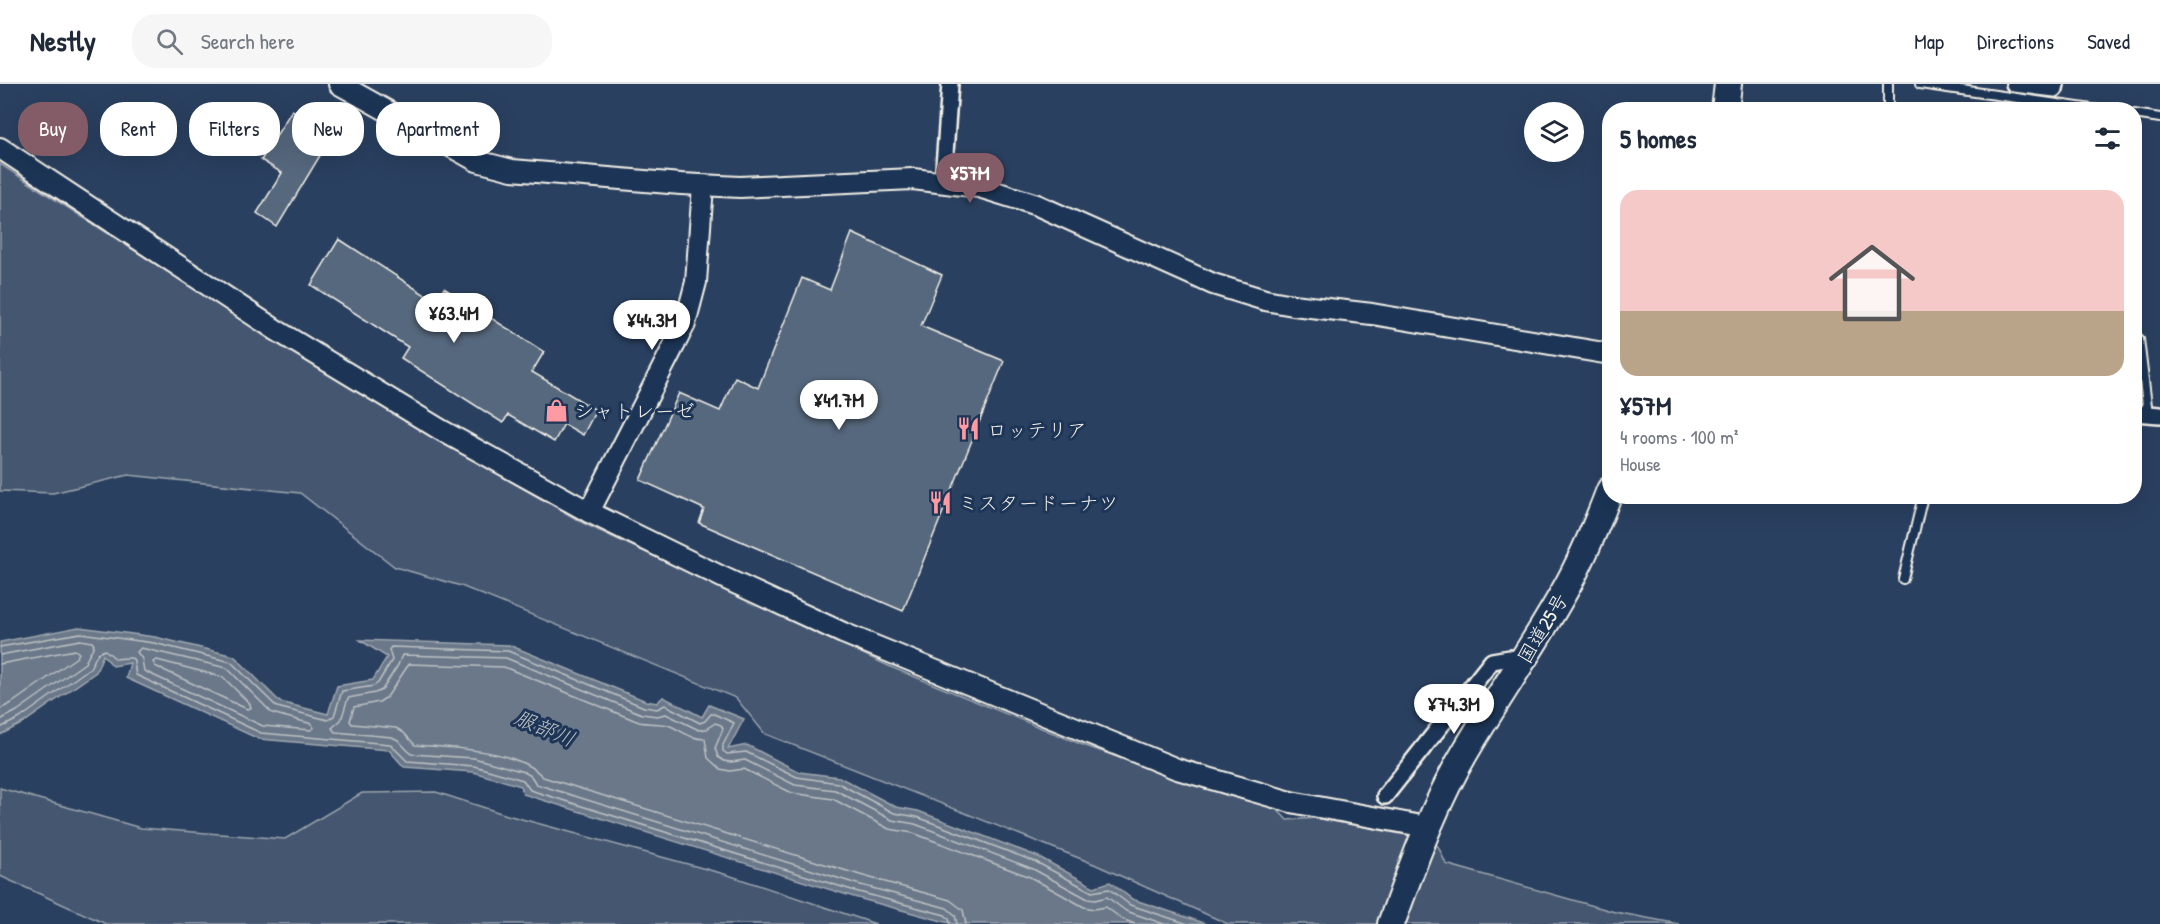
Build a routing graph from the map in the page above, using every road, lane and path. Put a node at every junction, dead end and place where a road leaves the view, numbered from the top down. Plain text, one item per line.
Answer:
1 (339, 84) edge
2 (950, 84) edge
3 (1728, 84) edge
4 (1888, 84) edge
5 (1920, 84) edge
6 (2014, 84) edge
7 (2056, 84) edge
8 (1726, 102) edge
9 (1888, 102) edge
10 (2044, 102) edge
11 (2142, 115) edge
12 (2160, 118) edge
13 (0, 148) edge
14 (943, 181) junction
15 (703, 186) junction
16 (1602, 353) edge
17 (2142, 364) edge
18 (2148, 414) edge
19 (1605, 504) edge
20 (1921, 504) edge
21 (589, 512) junction
22 (1903, 579) dead end
23 (1522, 663) junction
24 (1385, 796) dead end
25 (1427, 827) junction
26 (1391, 924) edge

1 - 15 street
2 - 14 street
3 - 8 highway
4 - 9 lane
5 - 10 lane
6 - 7 street
11 - 12 lane
13 - 21 street
14 - 15 street
14 - 16 street
15 - 21 street
17 - 18 lane
19 - 23 highway, 国道25号
20 - 22 lane
21 - 25 street
23 - 24 street
23 - 25 highway, 国道25号
25 - 26 highway, 国道25号

